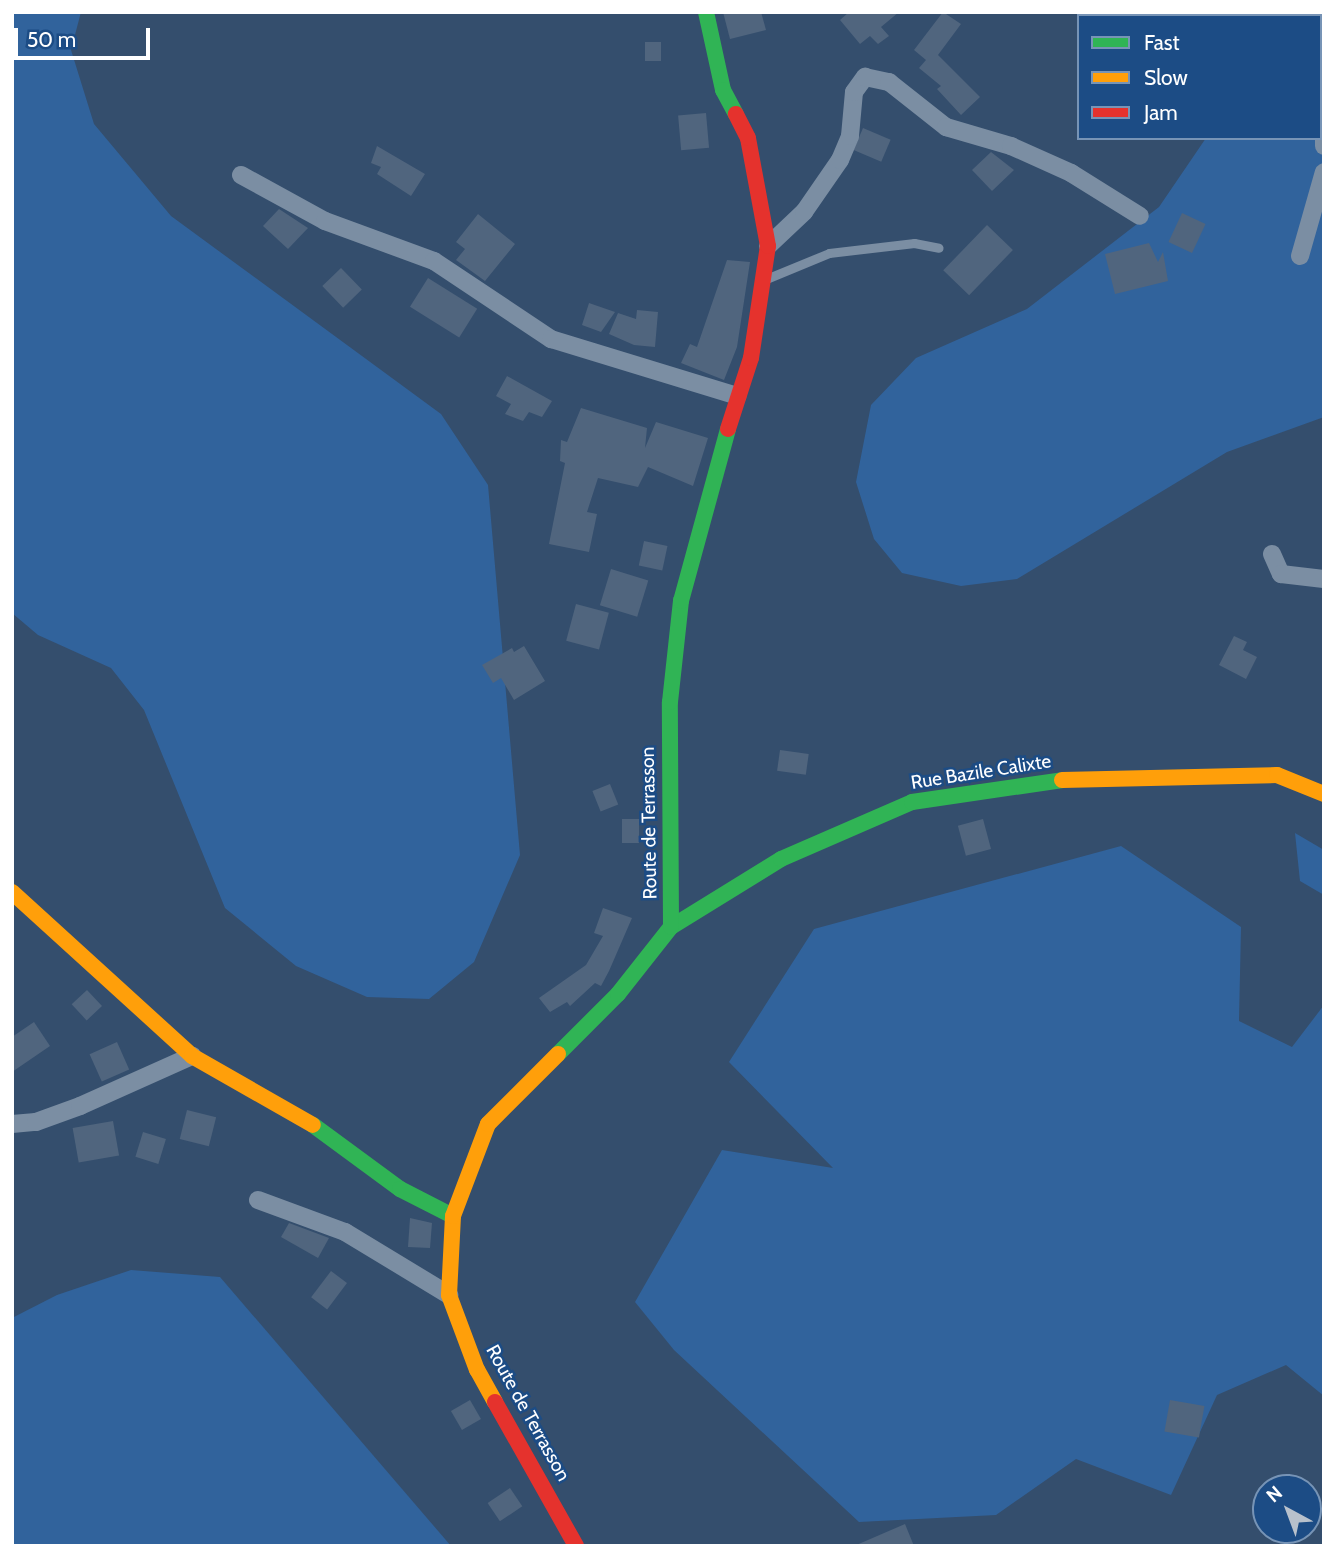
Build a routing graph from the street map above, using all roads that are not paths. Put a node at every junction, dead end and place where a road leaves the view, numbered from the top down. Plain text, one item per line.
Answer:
1 (706, 12) edge
2 (1324, 94) edge
3 (1324, 146) edge
4 (1324, 172) edge
5 (241, 176) dead end
6 (1140, 216) dead end
7 (768, 246) junction
8 (939, 248) dead end
9 (1300, 256) dead end
10 (764, 280) junction
11 (738, 396) junction
12 (1272, 554) dead end
13 (1324, 579) edge
14 (1324, 794) edge
15 (12, 892) edge
16 (671, 926) junction
17 (192, 1055) junction
18 (12, 1124) edge
19 (258, 1200) dead end
20 (453, 1216) junction
21 (450, 1295) junction
22 (576, 1546) edge

1 - 7 street, Route de Terrasson
2 - 3 street
4 - 9 street
5 - 11 street
6 - 7 street
7 - 10 street, Route de Terrasson
8 - 10 lane
10 - 11 street, Route de Terrasson
11 - 16 street, Route de Terrasson
12 - 13 street
14 - 16 street, Rue Bazile Calixte
15 - 17 street
16 - 20 street, Route de Terrasson
17 - 18 street
17 - 20 street
19 - 21 street
20 - 21 street, Route de Terrasson
21 - 22 street, Route de Terrasson

